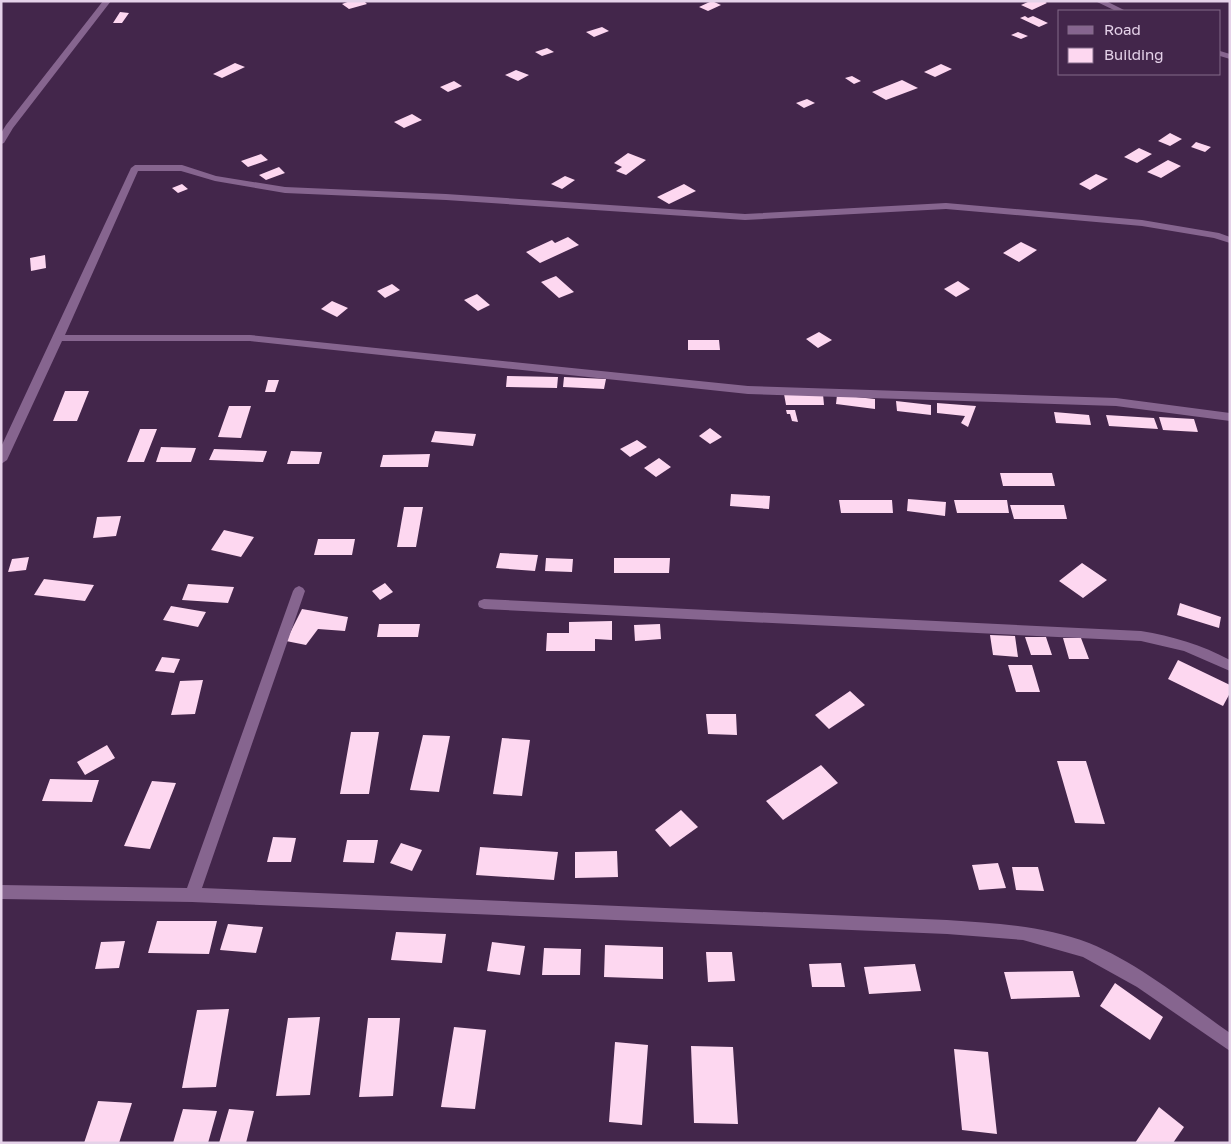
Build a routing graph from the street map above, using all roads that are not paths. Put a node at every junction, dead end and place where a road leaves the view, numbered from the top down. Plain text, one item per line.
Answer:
1 (107, 1) edge
2 (1099, 1) edge
3 (1120, 10) edge
4 (1, 141) edge
5 (1230, 240) edge
6 (58, 338) junction
7 (1230, 417) edge
8 (1, 460) edge
9 (298, 591) dead end
10 (484, 604) dead end
11 (1230, 666) edge
12 (1, 892) edge
13 (192, 895) junction
14 (1230, 1043) edge

1 - 4 street
2 - 3 street
5 - 6 street
6 - 7 street
6 - 8 street
9 - 13 street
10 - 11 street
12 - 13 street
13 - 14 street

